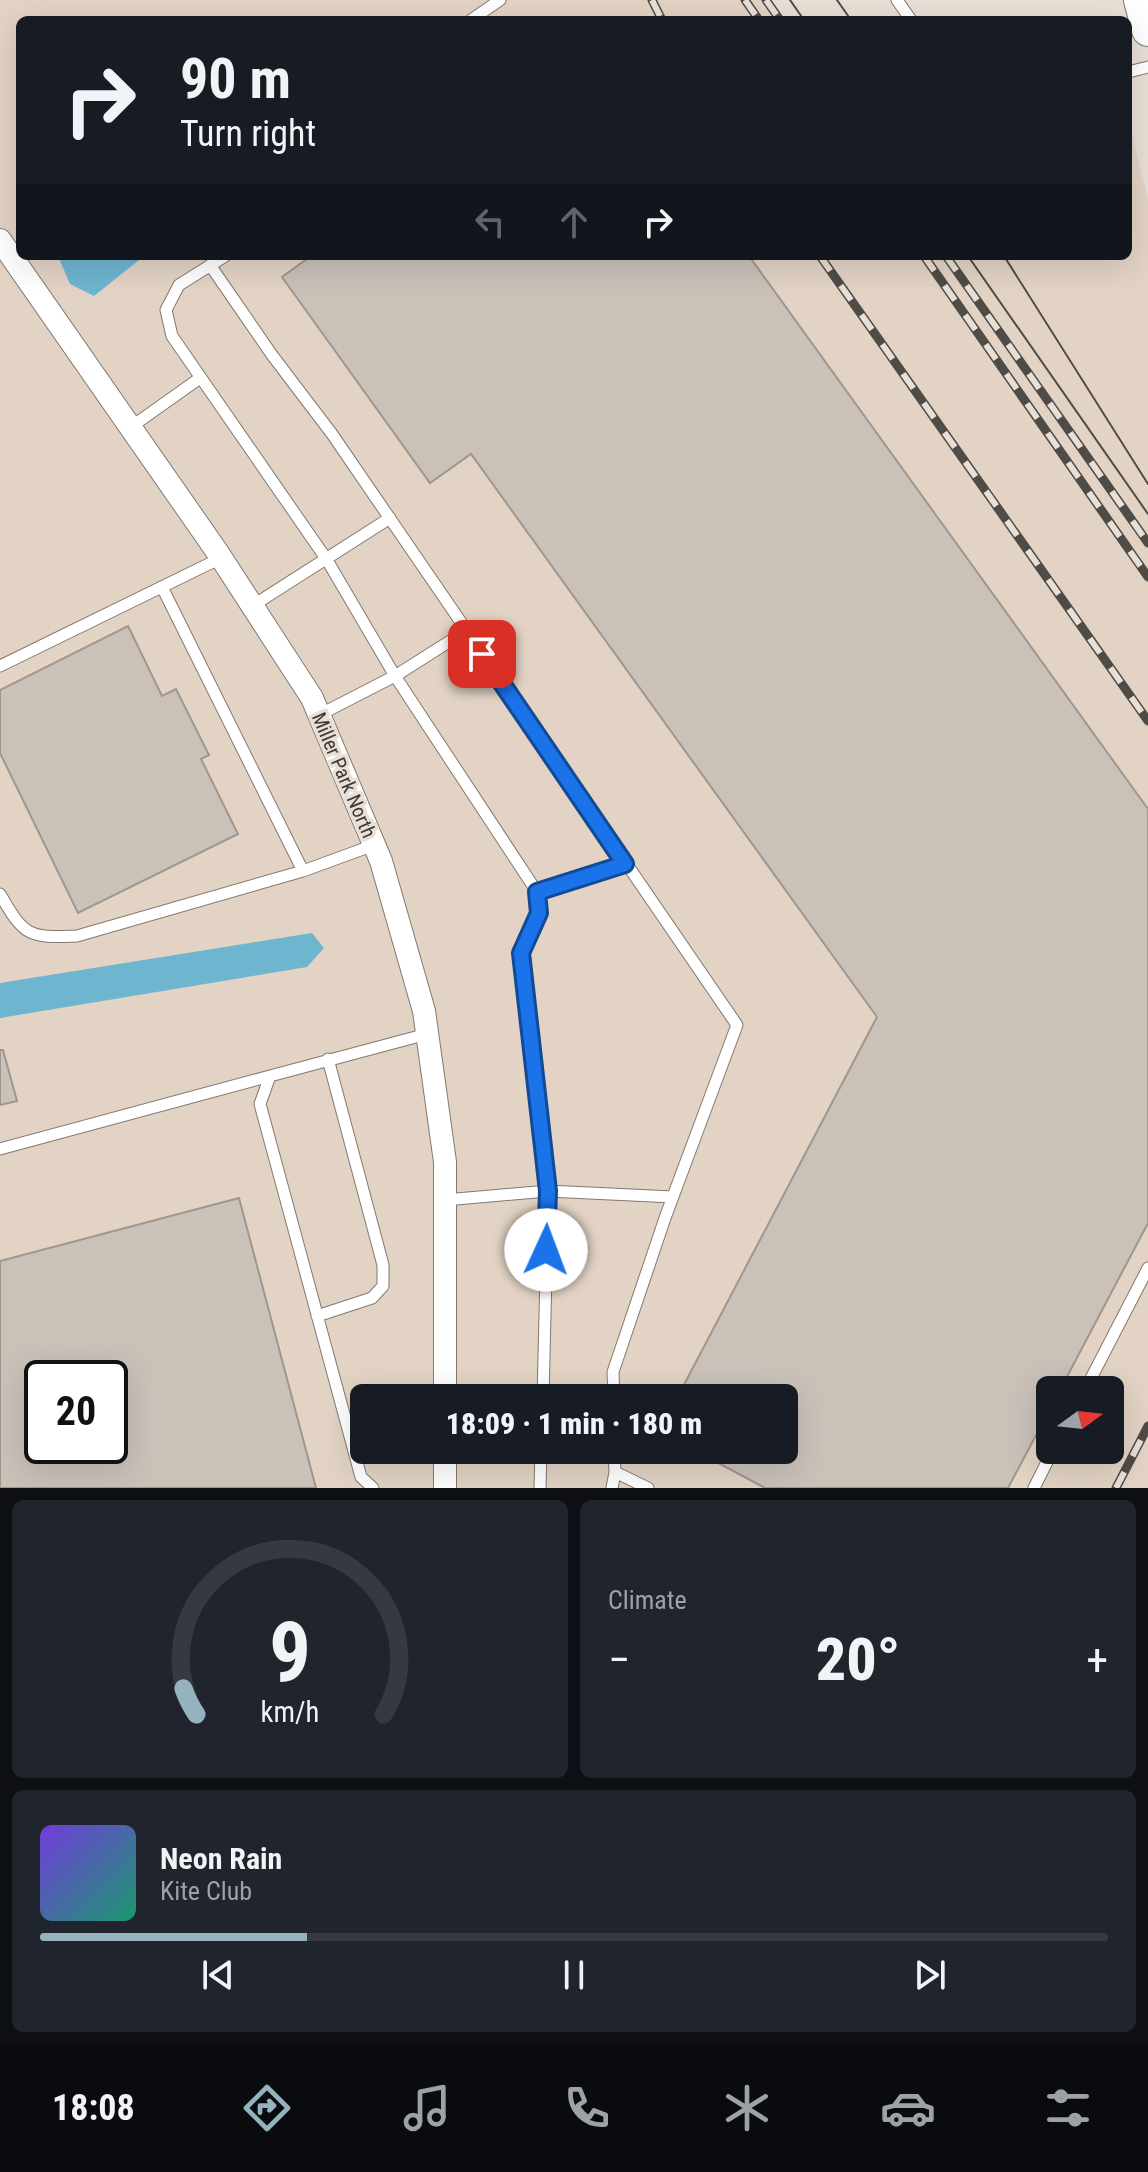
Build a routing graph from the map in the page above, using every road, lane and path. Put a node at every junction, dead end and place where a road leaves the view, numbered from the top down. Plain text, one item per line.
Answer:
1 (500, 0) edge
2 (1140, 0) edge
3 (477, 16) edge
4 (1148, 30) edge
5 (0, 240) edge
6 (218, 260) edge
7 (210, 265) junction
8 (200, 378) junction
9 (131, 427) junction
10 (390, 518) junction
11 (221, 558) junction
12 (327, 560) junction
13 (162, 587) junction
14 (252, 606) junction
15 (466, 631) junction
16 (0, 666) edge
17 (395, 676) junction
18 (319, 715) junction
19 (374, 845) junction
20 (625, 864) junction
21 (303, 871) junction
22 (537, 892) junction
23 (0, 894) edge
24 (427, 1034) junction
25 (328, 1059) junction
26 (270, 1076) junction
27 (0, 1149) edge
28 (548, 1191) junction
29 (673, 1197) junction
30 (445, 1200) junction
31 (1148, 1268) edge
32 (317, 1316) junction
33 (1092, 1376) edge
34 (445, 1384) edge
35 (543, 1384) edge
36 (613, 1384) edge
37 (445, 1464) edge
38 (541, 1464) edge
39 (615, 1464) edge
40 (1046, 1464) edge
41 (615, 1472) junction
42 (373, 1488) edge
43 (445, 1488) edge
44 (540, 1488) edge
45 (612, 1488) edge
46 (648, 1488) edge
47 (1034, 1488) edge

1 - 3 lane
2 - 4 main road
5 - 9 street, Miller Park North
6 - 7 lane
7 - 8 lane
7 - 10 lane
8 - 9 lane
8 - 12 lane
9 - 11 street, Miller Park North
10 - 12 lane
10 - 15 lane
11 - 13 lane
11 - 14 street, Miller Park North
12 - 14 lane
12 - 17 lane
13 - 16 lane
13 - 21 lane
14 - 18 street, Miller Park North
15 - 17 lane
15 - 20 lane
17 - 18 lane
17 - 22 lane
18 - 19 street, Miller Park North
19 - 21 lane
19 - 24 street, Miller Park North
20 - 22 lane
20 - 29 lane
21 - 23 lane
22 - 28 lane
24 - 25 lane
24 - 30 street, Miller Park North
25 - 26 lane
25 - 32 lane
26 - 27 lane
26 - 32 lane
28 - 29 lane
28 - 30 lane
28 - 35 lane
29 - 36 lane
30 - 34 street, Miller Park North
31 - 33 lane
32 - 42 lane
37 - 43 street
38 - 44 lane
39 - 41 lane
40 - 47 lane
41 - 45 lane
41 - 46 lane

